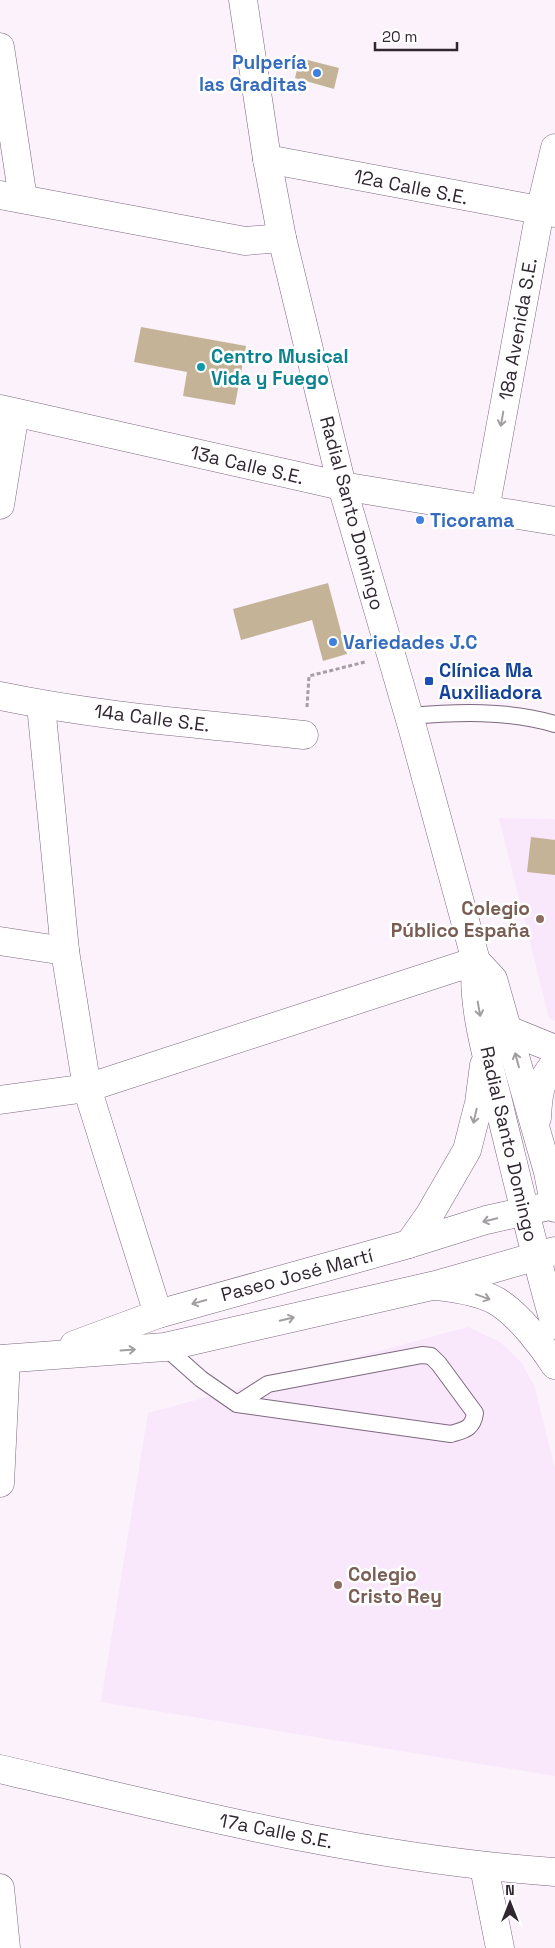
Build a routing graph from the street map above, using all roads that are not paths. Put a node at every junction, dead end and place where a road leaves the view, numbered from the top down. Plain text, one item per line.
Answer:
1 (243, 0) edge
2 (0, 47) edge
3 (555, 148) edge
4 (267, 159) junction
5 (11, 197) edge
6 (547, 212) edge
7 (282, 238) junction
8 (8, 411) edge
9 (342, 486) junction
10 (0, 505) edge
11 (485, 510) junction
12 (555, 521) edge
13 (0, 696) edge
14 (41, 704) junction
15 (409, 716) junction
16 (555, 724) edge
17 (304, 735) dead end
18 (0, 941) edge
19 (65, 952) junction
20 (476, 961) junction
21 (508, 1030) junction
22 (555, 1049) edge
23 (486, 1051) junction
24 (555, 1064) edge
25 (87, 1088) junction
26 (0, 1100) edge
27 (536, 1129) junction
28 (555, 1207) edge
29 (525, 1212) junction
30 (409, 1244) junction
31 (545, 1254) edge
32 (436, 1285) junction
33 (158, 1314) junction
34 (555, 1324) edge
35 (166, 1348) junction
36 (44, 1357) junction
37 (3, 1359) edge
38 (555, 1366) edge
39 (238, 1404) junction
40 (0, 1483) edge
41 (0, 1769) edge
42 (484, 1867) junction
43 (555, 1872) edge
44 (1, 1898) edge
45 (6, 1948) edge
46 (500, 1948) edge

1 - 4 street, Radial Santo Domingo
2 - 5 street
3 - 6 street, 18a Avenida S.E.
4 - 6 street, 12a Calle S.E.
4 - 7 street, Radial Santo Domingo
5 - 7 street
6 -> 11 street, 18a Avenida S.E.
7 - 9 street, Radial Santo Domingo
8 - 9 street, 13a Calle S.E.
8 - 10 street
9 - 11 street, 13a Calle S.E.
9 - 15 street, Radial Santo Domingo
11 - 12 street, 13a Calle S.E.
13 - 14 street, 14a Calle S.E.
14 - 17 street, 14a Calle S.E.
14 - 19 street
15 - 16 lane
15 - 20 street, Radial Santo Domingo
18 - 19 street
19 - 25 street
20 - 21 street, Radial Santo Domingo
20 -> 23 street, Radial Santo Domingo
20 - 25 street
21 - 22 street
27 -> 21 street, Radial Santo Domingo
23 - 29 street, Radial Santo Domingo
23 -> 30 street
24 - 27 street
25 - 26 street
25 - 33 street
27 - 28 street, Radial Santo Domingo
28 - 29 street, Paseo José Martí
29 -> 30 street, Paseo José Martí
29 - 31 street, Radial Santo Domingo
30 -> 33 street, Paseo José Martí
31 - 32 street, Paseo José Martí
31 - 34 street, Radial Santo Domingo
35 -> 32 street, Paseo José Martí
32 -> 38 street
33 - 36 street, Paseo José Martí
36 -> 35 street, Paseo José Martí
35 - 39 lane
36 - 37 street, Paseo José Martí
37 - 40 street
39 - 39 lane
41 - 42 street, 17a Calle S.E.
42 - 43 street, 17a Calle S.E.
42 - 46 street
44 - 45 street

